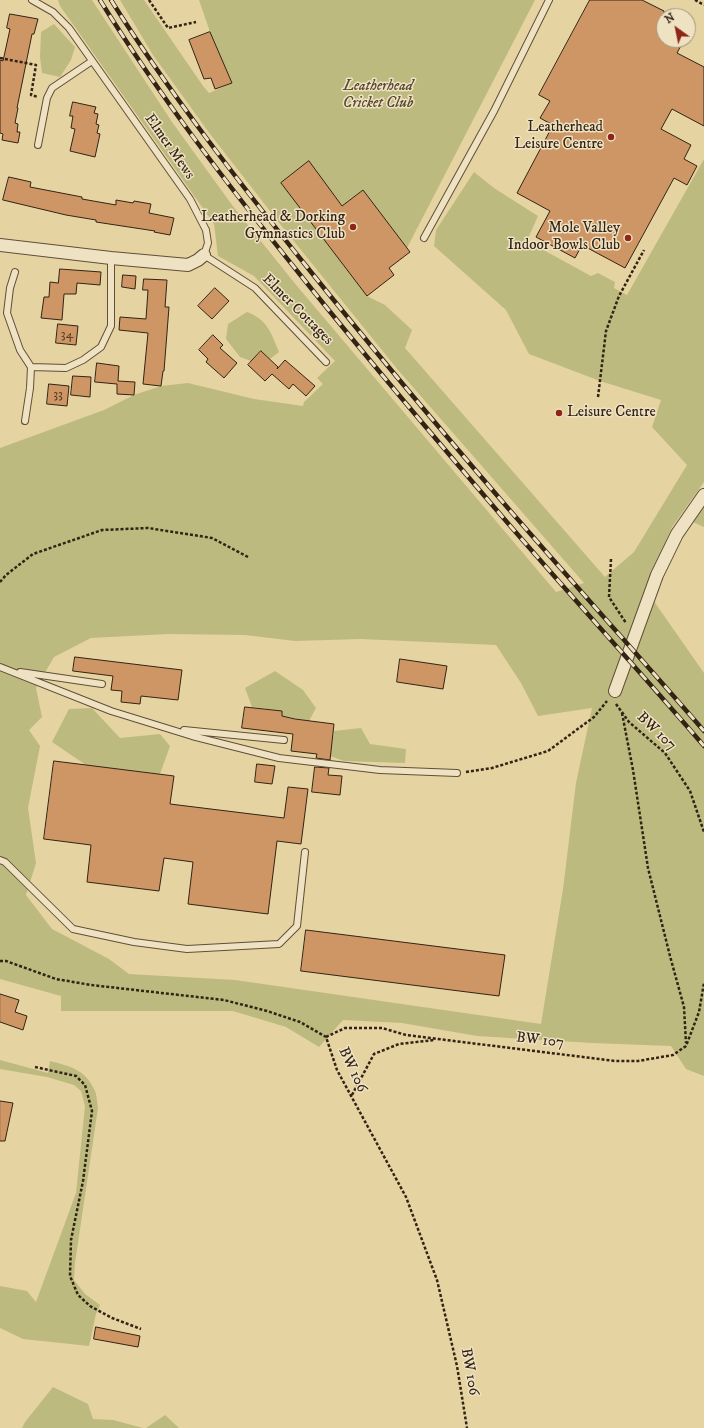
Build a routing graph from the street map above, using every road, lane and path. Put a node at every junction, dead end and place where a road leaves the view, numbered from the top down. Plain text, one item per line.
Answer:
1 (32, 0) edge
2 (149, 0) edge
3 (549, 0) edge
4 (695, 0) edge
5 (704, 5) edge
6 (196, 22) dead end
7 (0, 58) edge
8 (92, 61) junction
9 (47, 98) junction
10 (38, 145) dead end
11 (424, 238) dead end
12 (0, 245) edge
13 (644, 250) dead end
14 (204, 255) junction
15 (111, 258) junction
16 (15, 272) dead end
17 (326, 362) dead end
18 (31, 367) junction
19 (598, 397) dead end
20 (25, 421) dead end
21 (704, 495) edge
22 (248, 557) dead end
23 (611, 559) dead end
24 (0, 582) edge
25 (634, 639) junction
26 (0, 667) edge
27 (11, 671) junction
28 (102, 684) dead end
29 (615, 691) junction
30 (622, 713) junction
31 (170, 729) junction
32 (284, 740) dead end
33 (457, 773) joint
34 (704, 832) edge
35 (305, 852) dead end
36 (0, 860) edge
37 (0, 961) edge
38 (704, 983) edge
39 (326, 1037) junction
40 (439, 1039) junction
41 (686, 1046) junction
42 (35, 1067) dead end
43 (352, 1096) junction
44 (141, 1329) dead end
45 (467, 1428) edge

1 - 8 lane, Elmer Mews
2 - 6 path
3 - 11 lane
4 - 5 path
7 - 9 path
8 - 9 lane
8 - 14 lane, Elmer Mews
9 - 10 lane
12 - 15 street
13 - 19 path
14 - 15 street
14 - 17 lane, Elmer Cottages
15 - 18 lane
16 - 18 lane
18 - 20 lane
21 - 25 street
22 - 24 path
23 - 25 path
25 - 29 street
26 - 27 lane
27 - 28 lane
27 - 31 lane
29 - 30 path, BW 107
29 - 33 path
30 - 34 path, BW 107
30 - 41 path
31 - 32 lane
31 - 33 lane
35 - 36 lane
37 - 39 path, BW 106
38 - 41 path
39 - 40 path, BW 107
39 - 43 path, BW 106
40 - 41 path, BW 107
40 - 43 path
42 - 44 path
43 - 45 path, BW 106

